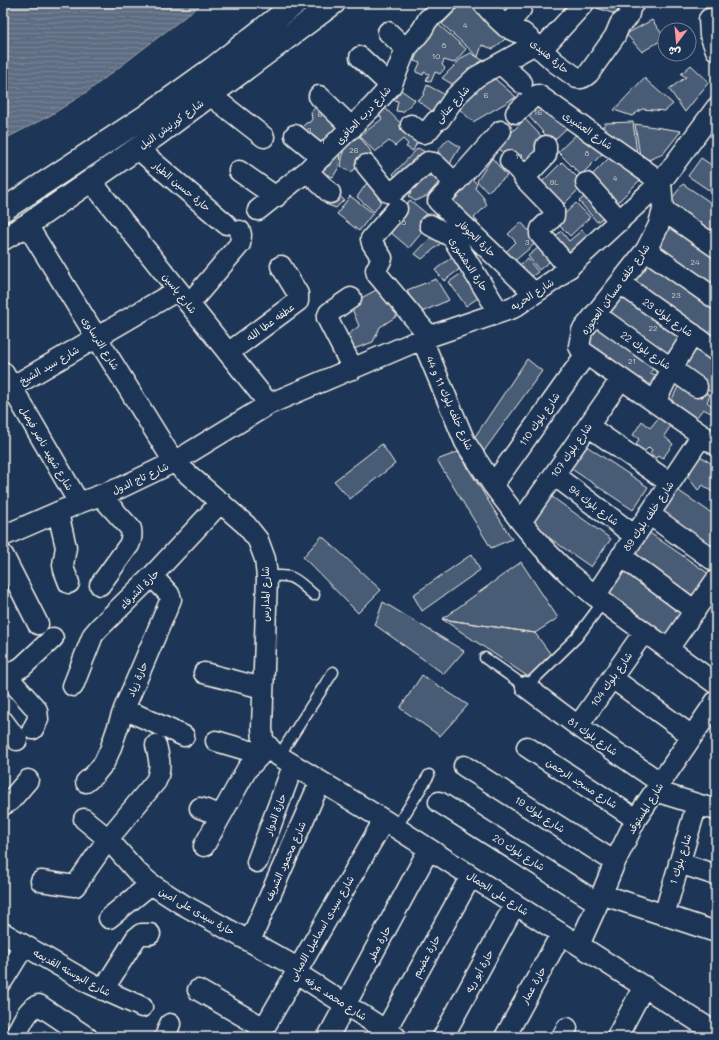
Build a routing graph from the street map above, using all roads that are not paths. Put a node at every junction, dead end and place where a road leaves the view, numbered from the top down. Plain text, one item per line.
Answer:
1 (296, 3) edge
2 (334, 3) edge
3 (483, 3) edge
4 (517, 3) edge
5 (584, 3) edge
6 (634, 3) edge
7 (436, 6) edge
8 (708, 19) dead end
9 (506, 27) junction
10 (388, 32) dead end
11 (538, 47) junction
12 (406, 49) junction
13 (716, 50) edge
14 (360, 57) dead end
15 (501, 64) junction
16 (522, 84) dead end
17 (391, 86) junction
18 (210, 95) junction
19 (319, 96) dead end
20 (716, 108) edge
21 (516, 113) dead end
22 (411, 125) dead end
23 (352, 128) junction
24 (501, 131) dead end
25 (295, 135) dead end
26 (264, 137) dead end
27 (546, 146) dead end
28 (138, 149) junction
29 (322, 158) junction
30 (510, 161) dead end
31 (366, 165) dead end
32 (239, 171) dead end
33 (307, 171) junction
34 (524, 178) junction
35 (91, 181) junction
36 (661, 182) junction
37 (455, 183) junction
38 (586, 183) dead end
39 (330, 193) dead end
40 (276, 196) junction
41 (397, 209) dead end
42 (3, 210) edge
43 (258, 210) dead end
44 (663, 210) junction
45 (620, 221) junction
46 (27, 225) junction
47 (430, 225) dead end
48 (233, 227) joint
49 (3, 239) edge
50 (716, 247) edge
51 (646, 250) junction
52 (281, 266) dead end
53 (569, 268) junction
54 (620, 283) junction
55 (534, 293) junction
56 (183, 297) junction
57 (351, 298) dead end
58 (716, 299) edge
59 (499, 312) junction
60 (596, 314) junction
61 (693, 334) junction
62 (97, 337) junction
63 (426, 338) junction
64 (716, 351) edge
65 (583, 352) junction
66 (228, 353) junction
67 (672, 368) junction
68 (353, 369) junction
69 (621, 378) junction
70 (6, 384) edge
71 (697, 387) dead end
72 (656, 402) junction
73 (269, 404) junction
74 (588, 426) junction
75 (709, 440) edge
76 (174, 462) junction
77 (554, 475) junction
78 (670, 483) junction
79 (493, 485) junction
80 (101, 496) junction
81 (221, 502) junction
82 (79, 503) junction
83 (58, 513) junction
84 (649, 514) junction
85 (521, 522) junction
86 (3, 536) edge
87 (635, 536) junction
88 (3, 556) edge
89 (621, 556) junction
90 (716, 562) edge
91 (152, 576) junction
92 (267, 576) junction
93 (716, 580) edge
94 (69, 583) dead end
95 (100, 585) dead end
96 (314, 595) dead end
97 (599, 599) junction
98 (695, 611) junction
99 (38, 624) dead end
100 (644, 632) junction
101 (53, 638) dead end
102 (668, 649) junction
103 (485, 658) dead end
104 (333, 672) dead end
105 (204, 673) dead end
106 (5, 676) edge
107 (612, 678) junction
108 (716, 684) edge
109 (73, 686) dead end
110 (526, 687) junction
111 (264, 688) junction
112 (716, 701) edge
113 (124, 709) junction
114 (3, 721) edge
115 (578, 726) junction
116 (184, 736) dead end
117 (692, 736) junction
118 (216, 741) dead end
119 (156, 745) dead end
120 (527, 747) dead end
121 (275, 756) junction
122 (464, 766) dead end
123 (429, 775) dead end
124 (28, 780) dead end
125 (86, 782) dead end
126 (320, 782) junction
127 (658, 787) junction
128 (440, 802) dead end
129 (697, 804) junction
130 (3, 805) edge
131 (200, 808) dead end
132 (716, 810) edge
133 (221, 815) junction
134 (84, 819) dead end
135 (636, 819) junction
136 (390, 824) junction
137 (108, 839) junction
138 (204, 846) dead end
139 (429, 849) junction
140 (257, 862) dead end
141 (615, 862) junction
142 (679, 863) junction
143 (716, 875) edge
144 (470, 876) junction
145 (41, 881) dead end
146 (151, 884) junction
147 (600, 899) junction
148 (515, 904) junction
149 (664, 915) junction
150 (109, 918) dead end
151 (716, 932) edge
152 (3, 933) edge
153 (150, 934) dead end
154 (561, 934) junction
155 (250, 941) junction
156 (579, 945) junction
157 (24, 946) junction
158 (297, 970) junction
159 (3, 980) edge
160 (644, 986) junction
161 (103, 990) junction
162 (198, 990) dead end
163 (346, 1005) junction
164 (142, 1008) dead end
165 (13, 1032) edge
166 (261, 1033) edge
167 (716, 1033) edge
168 (388, 1035) edge
169 (87, 1037) edge
170 (328, 1037) edge
171 (443, 1037) edge
172 (505, 1037) edge
173 (617, 1037) edge

1 - 42 main road, شارع كورنيش النيل
2 - 18 main road, شارع كورنيش النيل
3 - 9 street, حارة هنيدى
4 - 9 street
5 - 11 street, شارع عنانى
6 - 11 street, حارة هنيدى
7 - 12 street, شارع درب الحافرى
8 - 13 street
9 - 11 street, حارة هنيدى
10 - 12 street
11 - 15 street, شارع عنانى
12 - 17 street, شارع درب الحافرى
14 - 17 street
15 - 16 street
15 - 22 street, شارع عنانى
17 - 23 street, شارع درب الحافرى
18 - 26 street
18 - 28 main road, شارع كورنيش النيل
19 - 23 street
20 - 36 street, شارع الحريه
21 - 36 street, شارع العشيرى
23 - 29 street, شارع درب الحافرى
24 - 37 street, حارة الجوفار
25 - 29 street
27 - 34 street
28 - 35 main road, شارع كورنيش النيل
28 - 48 street, حارة حسين الطيار
29 - 33 street, شارع درب الحافرى
30 - 34 street
31 - 37 street
32 - 40 street
33 - 39 street
33 - 40 street, شارع درب الحافرى
34 - 53 street
35 - 46 main road, شارع كورنيش النيل
35 - 56 street, شارع ياسين
36 - 44 street, شارع خلف مساكن العجوزه
36 - 45 street, شارع الحريه
37 - 55 street, حارة الجوفار
38 - 45 street
40 - 43 street, شارع درب الحافرى
41 - 63 street, شارع خلف بلوك 11 و 44
44 - 50 street
44 - 51 street, شارع خلف مساكن العجوزه
45 - 53 street, شارع الحريه
46 - 49 main road, شارع كورنيش النيل
46 - 62 street, شارع الترساوى
47 - 59 street, حارة الدهشورى
48 - 56 street, شارع سيد الشيخ
51 - 54 street, شارع خلف مساكن العجوزه
51 - 58 street
52 - 66 street, عطفه عطا الله
53 - 55 street, شارع الحريه
54 - 60 street, شارع خلف مساكن العجوزه
54 - 61 street, شارع بلوك 23
55 - 59 street, شارع الحريه
56 - 62 street, شارع سيد الشيخ
56 - 66 street, شارع ياسين
57 - 68 street
59 - 63 street, شارع الحريه
60 - 65 street, شارع خلف مساكن العجوزه
60 - 67 street, شارع بلوك 22
61 - 64 street, شارع بلوك 23
61 - 67 street
62 - 70 street, شارع سيد الشيخ
62 - 76 street, شارع الترساوى
63 - 68 street, شارع الحريه
63 - 79 street, شارع خلف بلوك 11 و 44
65 - 69 street
65 - 79 street, شارع بلوك 110
66 - 73 street, شارع ياسين
67 - 71 street, شارع بلوك 22
67 - 72 street
68 - 73 street, شارع الحريه
69 - 72 street
69 - 74 street, شارع بلوك 107
70 - 82 street, شارع شهيد ناصر فيصل
72 - 75 street
73 - 76 street, شارع تاج الدول
74 - 77 street, شارع بلوك 107
74 - 78 street
75 - 78 street, شارع خلف بلوك 89
76 - 80 street, شارع تاج الدول
76 - 81 street, شارع المدارس
77 - 85 street, شارع بلوك 107
77 - 87 street, شارع بلوك 94
78 - 84 street, شارع خلف بلوك 89
79 - 85 street, شارع خلف بلوك 11 و 44
80 - 82 street, شارع تاج الدول
80 - 95 street
81 - 91 street, حارة الشرفاء
81 - 92 street, شارع المدارس
82 - 83 street, شارع تاج الدول
83 - 86 street, شارع تاج الدول
83 - 94 street
84 - 87 street, شارع خلف بلوك 89
84 - 90 street
85 - 97 street, شارع خلف بلوك 11 و 44
87 - 89 street, شارع خلف بلوك 89
88 - 99 street
89 - 97 street, شارع خلف بلوك 89
89 - 98 street
91 - 109 street, حارة الشرفاء
91 - 113 street, حارة زياد
92 - 96 lane
92 - 111 street, شارع المدارس
93 - 98 street
97 - 100 street, شارع خلف بلوك 11 و 44
97 - 110 lane
98 - 102 street
100 - 102 street, شارع خلف بلوك 11 و 44
100 - 107 street, شارع بلوك 104
101 - 106 street
102 - 108 street, شارع خلف بلوك 11 و 44
103 - 110 lane
104 - 121 lane
105 - 111 street
106 - 114 street
107 - 115 street, شارع بلوك 104
107 - 117 street
110 - 115 street, شارع بلوك 81
111 - 121 street, شارع المدارس
112 - 117 street, شارع المستوقد
113 - 116 street
113 - 125 street, حارة زياد
115 - 127 street, شارع بلوك 81
117 - 127 street, شارع المستوقد
118 - 121 street, شارع على الجمال
119 - 137 street
120 - 135 street, شارع مسجد الرحمن
121 - 126 street, شارع على الجمال
121 - 133 street
121 - 140 street, حارة الدوار
122 - 141 street, شارع بلوك 19
123 - 136 lane
124 - 130 street
126 - 136 street, شارع على الجمال
126 - 155 street, شارع محمود الشريف
127 - 129 street, شارع بلوك 81
127 - 135 street, شارع المستوقد
128 - 147 street, شارع بلوك 20
129 - 132 street, شارع بلوك 81
129 - 142 street, شارع بلوك 1
131 - 133 street
133 - 138 street
134 - 137 street, حارة سيدى على امين
135 - 141 street, شارع المستوقد
136 - 139 street, شارع على الجمال
136 - 158 street, شارع سيدى اسماعيل الامبابى
137 - 145 street
137 - 146 street, حارة سيدى على امين
139 - 144 street, شارع على الجمال
139 - 163 street, حارة مطر
141 - 147 street, شارع المستوقد
142 - 143 street
142 - 149 street, شارع بلوك 1
144 - 148 street, شارع على الجمال
144 - 168 street, حارة عضيم
146 - 150 street
146 - 155 street, حارة سيدى على امين
147 - 149 street, شارع بلوك 20
147 - 156 street, شارع المستوقد
148 - 154 street, شارع على الجمال
148 - 171 street, حارة أبو ريه
149 - 151 street, شارع بلوك 20
152 - 157 street, شارع البوسته القديمه
153 - 161 street
154 - 156 street, شارع على الجمال
154 - 172 street, حارة عمار
155 - 158 street, حارة سيدى على امين
156 - 160 street, شارع على الجمال
157 - 159 street
157 - 161 street, شارع البوسته القديمه
158 - 163 street, شارع محمد عرفه
158 - 166 street, شارع سيدى اسماعيل الامبابى
160 - 167 street, شارع على الجمال
160 - 173 street
161 - 164 street, شارع البوسته القديمه
162 - 166 street
163 - 168 street, شارع محمد عرفه
163 - 170 street, حارة مطر
165 - 169 street

